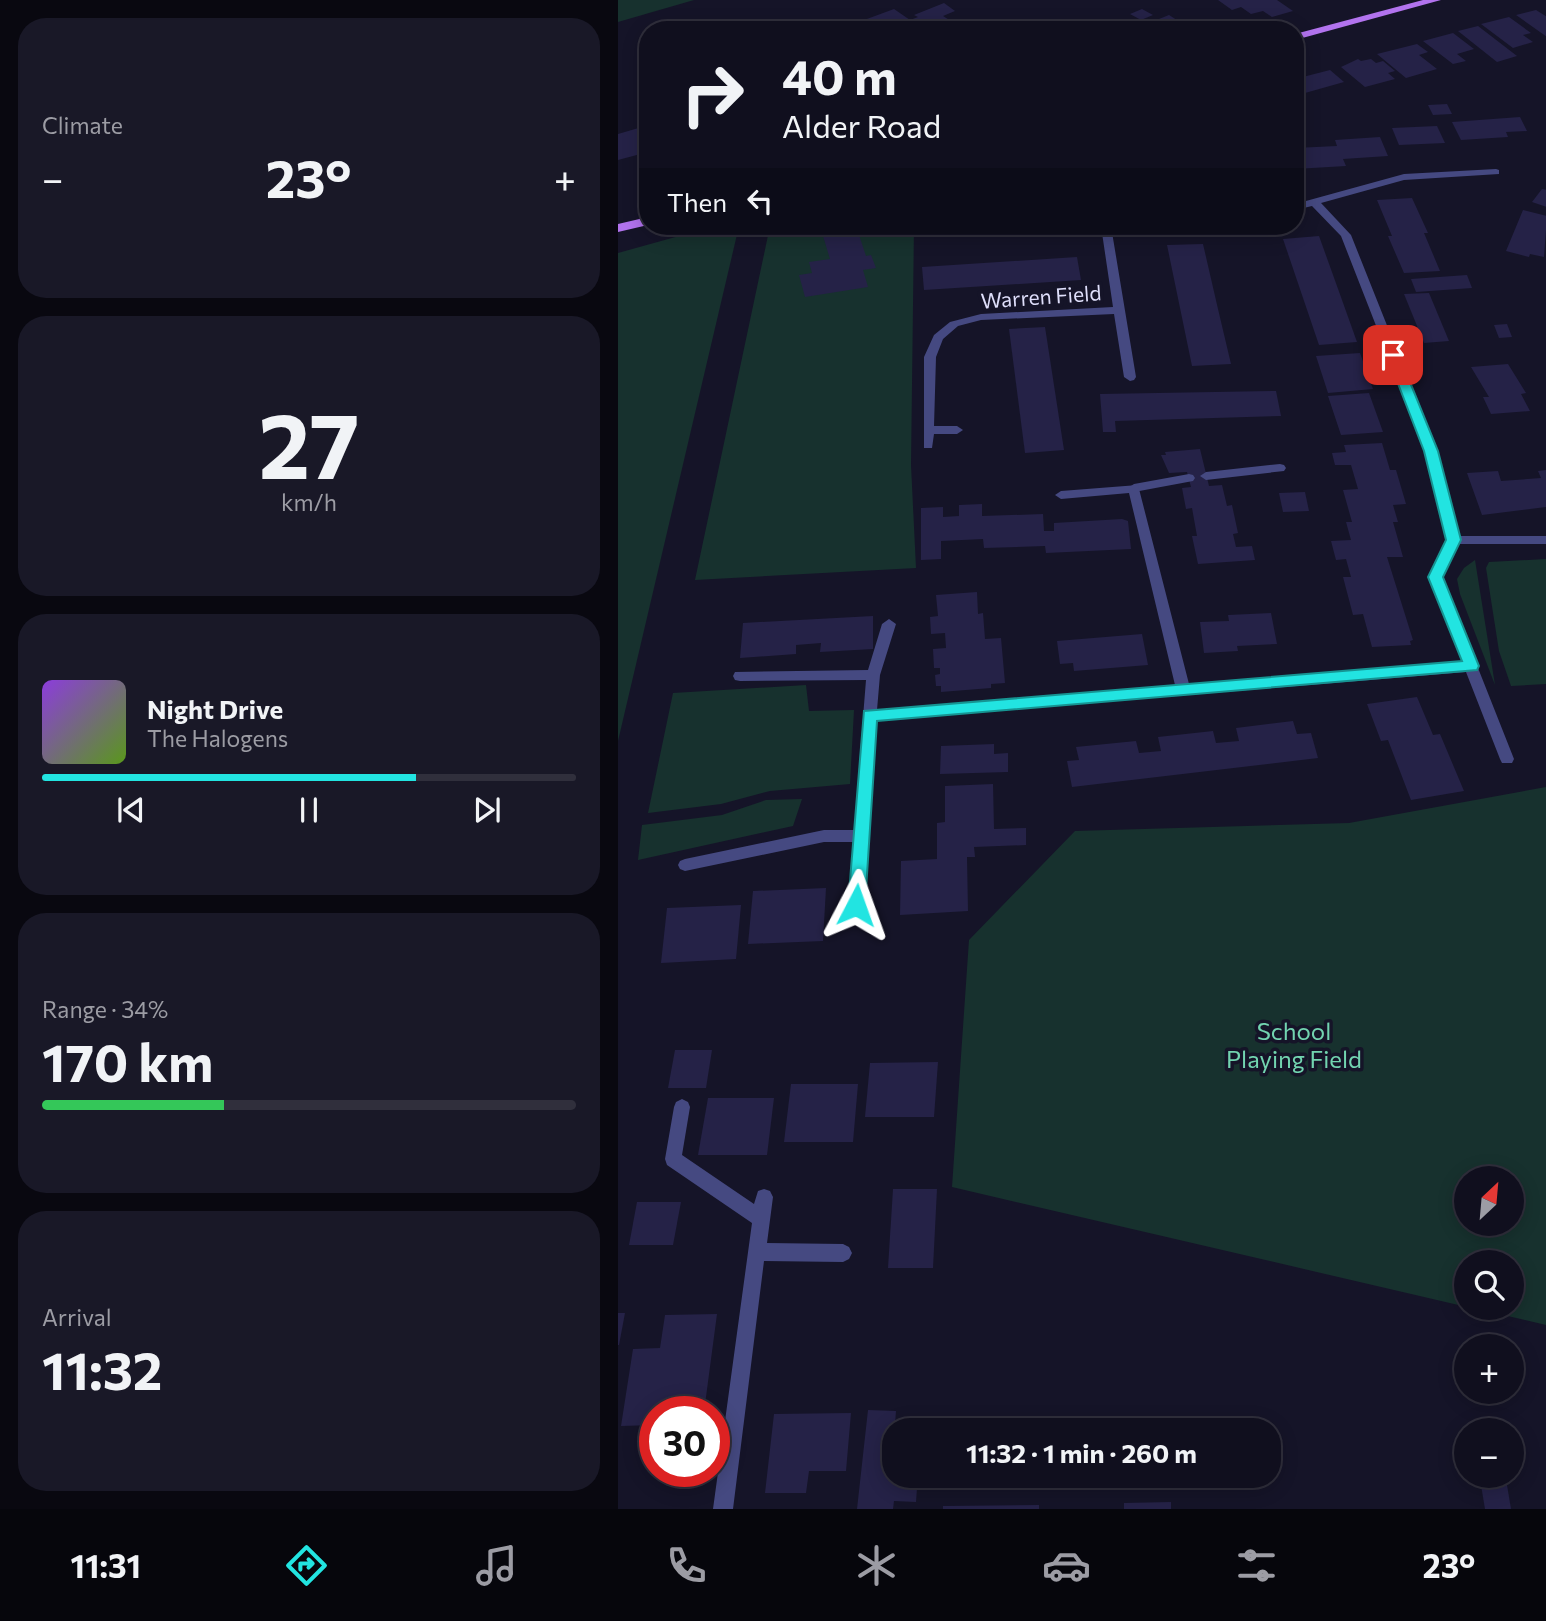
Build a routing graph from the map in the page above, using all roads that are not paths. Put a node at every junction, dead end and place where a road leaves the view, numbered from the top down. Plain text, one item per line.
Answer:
1 (1436, 0) edge
2 (1419, 2) edge
3 (1304, 34) edge
4 (1496, 172) dead end
5 (1314, 202) junction
6 (1304, 204) edge
7 (639, 223) edge
8 (618, 228) edge
9 (1108, 235) edge
10 (1120, 310) junction
11 (1130, 377) dead end
12 (928, 430) junction
13 (957, 430) dead end
14 (928, 445) dead end
15 (1280, 468) dead end
16 (1206, 476) dead end
17 (1189, 478) dead end
18 (1134, 488) junction
19 (1061, 495) dead end
20 (1453, 540) junction
21 (1546, 540) edge
22 (889, 624) dead end
23 (1472, 666) junction
24 (873, 674) junction
25 (740, 676) dead end
26 (1183, 689) junction
27 (870, 716) junction
28 (1507, 759) dead end
29 (862, 836) junction
30 (685, 865) dead end
31 (856, 905) dead end
32 (682, 1107) dead end
33 (764, 1197) dead end
34 (761, 1219) junction
35 (757, 1252) junction
36 (843, 1253) dead end
37 (723, 1509) edge

1 - 2 main road
2 - 3 main road
4 - 5 street
5 - 6 street
5 - 20 street
7 - 8 main road
9 - 10 street, Warren Field
10 - 11 street, Warren Field
10 - 12 street, Warren Field
12 - 13 street
12 - 14 street, Warren Field
15 - 16 street
17 - 18 street
18 - 19 street
18 - 26 street
20 - 21 street
20 - 23 street
22 - 24 street
23 - 26 street
23 - 28 street
24 - 25 street
24 - 27 street
26 - 27 street
27 - 29 street
29 - 30 street
29 - 31 street
32 - 34 street
33 - 34 street
34 - 35 street
35 - 36 street
35 - 37 street

